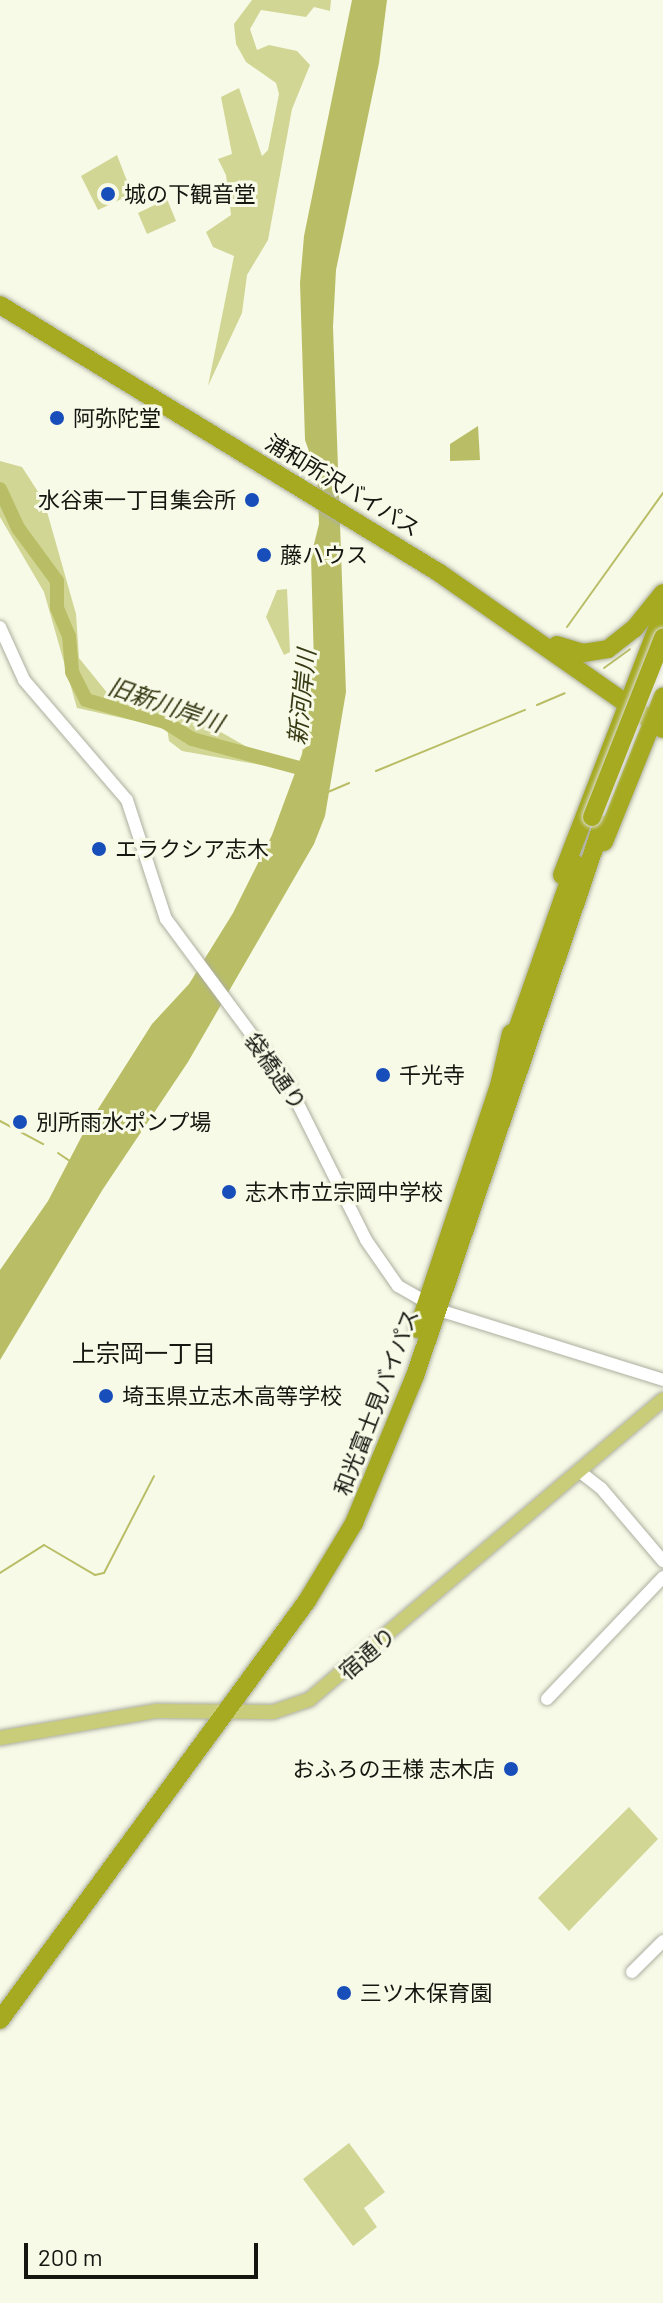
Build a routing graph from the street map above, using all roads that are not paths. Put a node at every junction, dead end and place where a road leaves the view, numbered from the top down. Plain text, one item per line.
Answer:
1 (0, 305) edge
2 (0, 320) edge
3 (190, 428) junction
4 (361, 528) junction
5 (663, 593) edge
6 (663, 613) edge
7 (0, 627) edge
8 (526, 631) junction
9 (663, 638) edge
10 (663, 662) edge
11 (581, 676) junction
12 (663, 696) edge
13 (643, 721) edge
14 (597, 821) junction
15 (529, 1034) junction
16 (499, 1086) junction
17 (431, 1306) junction
18 (663, 1380) edge
19 (663, 1400) edge
20 (573, 1476) junction
21 (663, 1561) edge
22 (662, 1578) edge
23 (547, 1699) dead end
24 (220, 1711) junction
25 (0, 1738) edge
26 (663, 1941) edge
27 (632, 1972) dead end
28 (0, 2003) edge
29 (0, 2020) edge

1 - 3 highway, 浦和所沢バイパス
2 - 3 highway, 浦和所沢バイパス
3 - 4 highway, 浦和所沢バイパス
4 - 8 highway, 浦和所沢バイパス
4 - 11 highway, 浦和所沢バイパス
5 - 8 highway
6 - 13 highway
7 - 17 street, 袋橋通り
8 - 11 highway, 浦和所沢バイパス
9 - 13 highway, bridge
10 - 13 highway
11 - 13 highway, 浦和所沢バイパス
12 - 13 highway
13 - 14 highway, 和光富士見バイパス
13 - 15 highway
13 - 16 highway
14 - 15 highway, 和光富士見バイパス
14 - 16 highway, 和光富士見バイパス
15 - 17 highway, 和光富士見バイパス
16 - 17 highway, 和光富士見バイパス
17 - 18 street, 袋橋通り
17 - 24 highway, 和光富士見バイパス
19 - 20 main road, 宿通り
20 - 21 street
20 - 24 main road, 宿通り
22 - 23 street
24 - 25 main road, 宿通り
24 - 28 highway, 和光富士見バイパス
24 - 29 highway, 和光富士見バイパス
26 - 27 street

